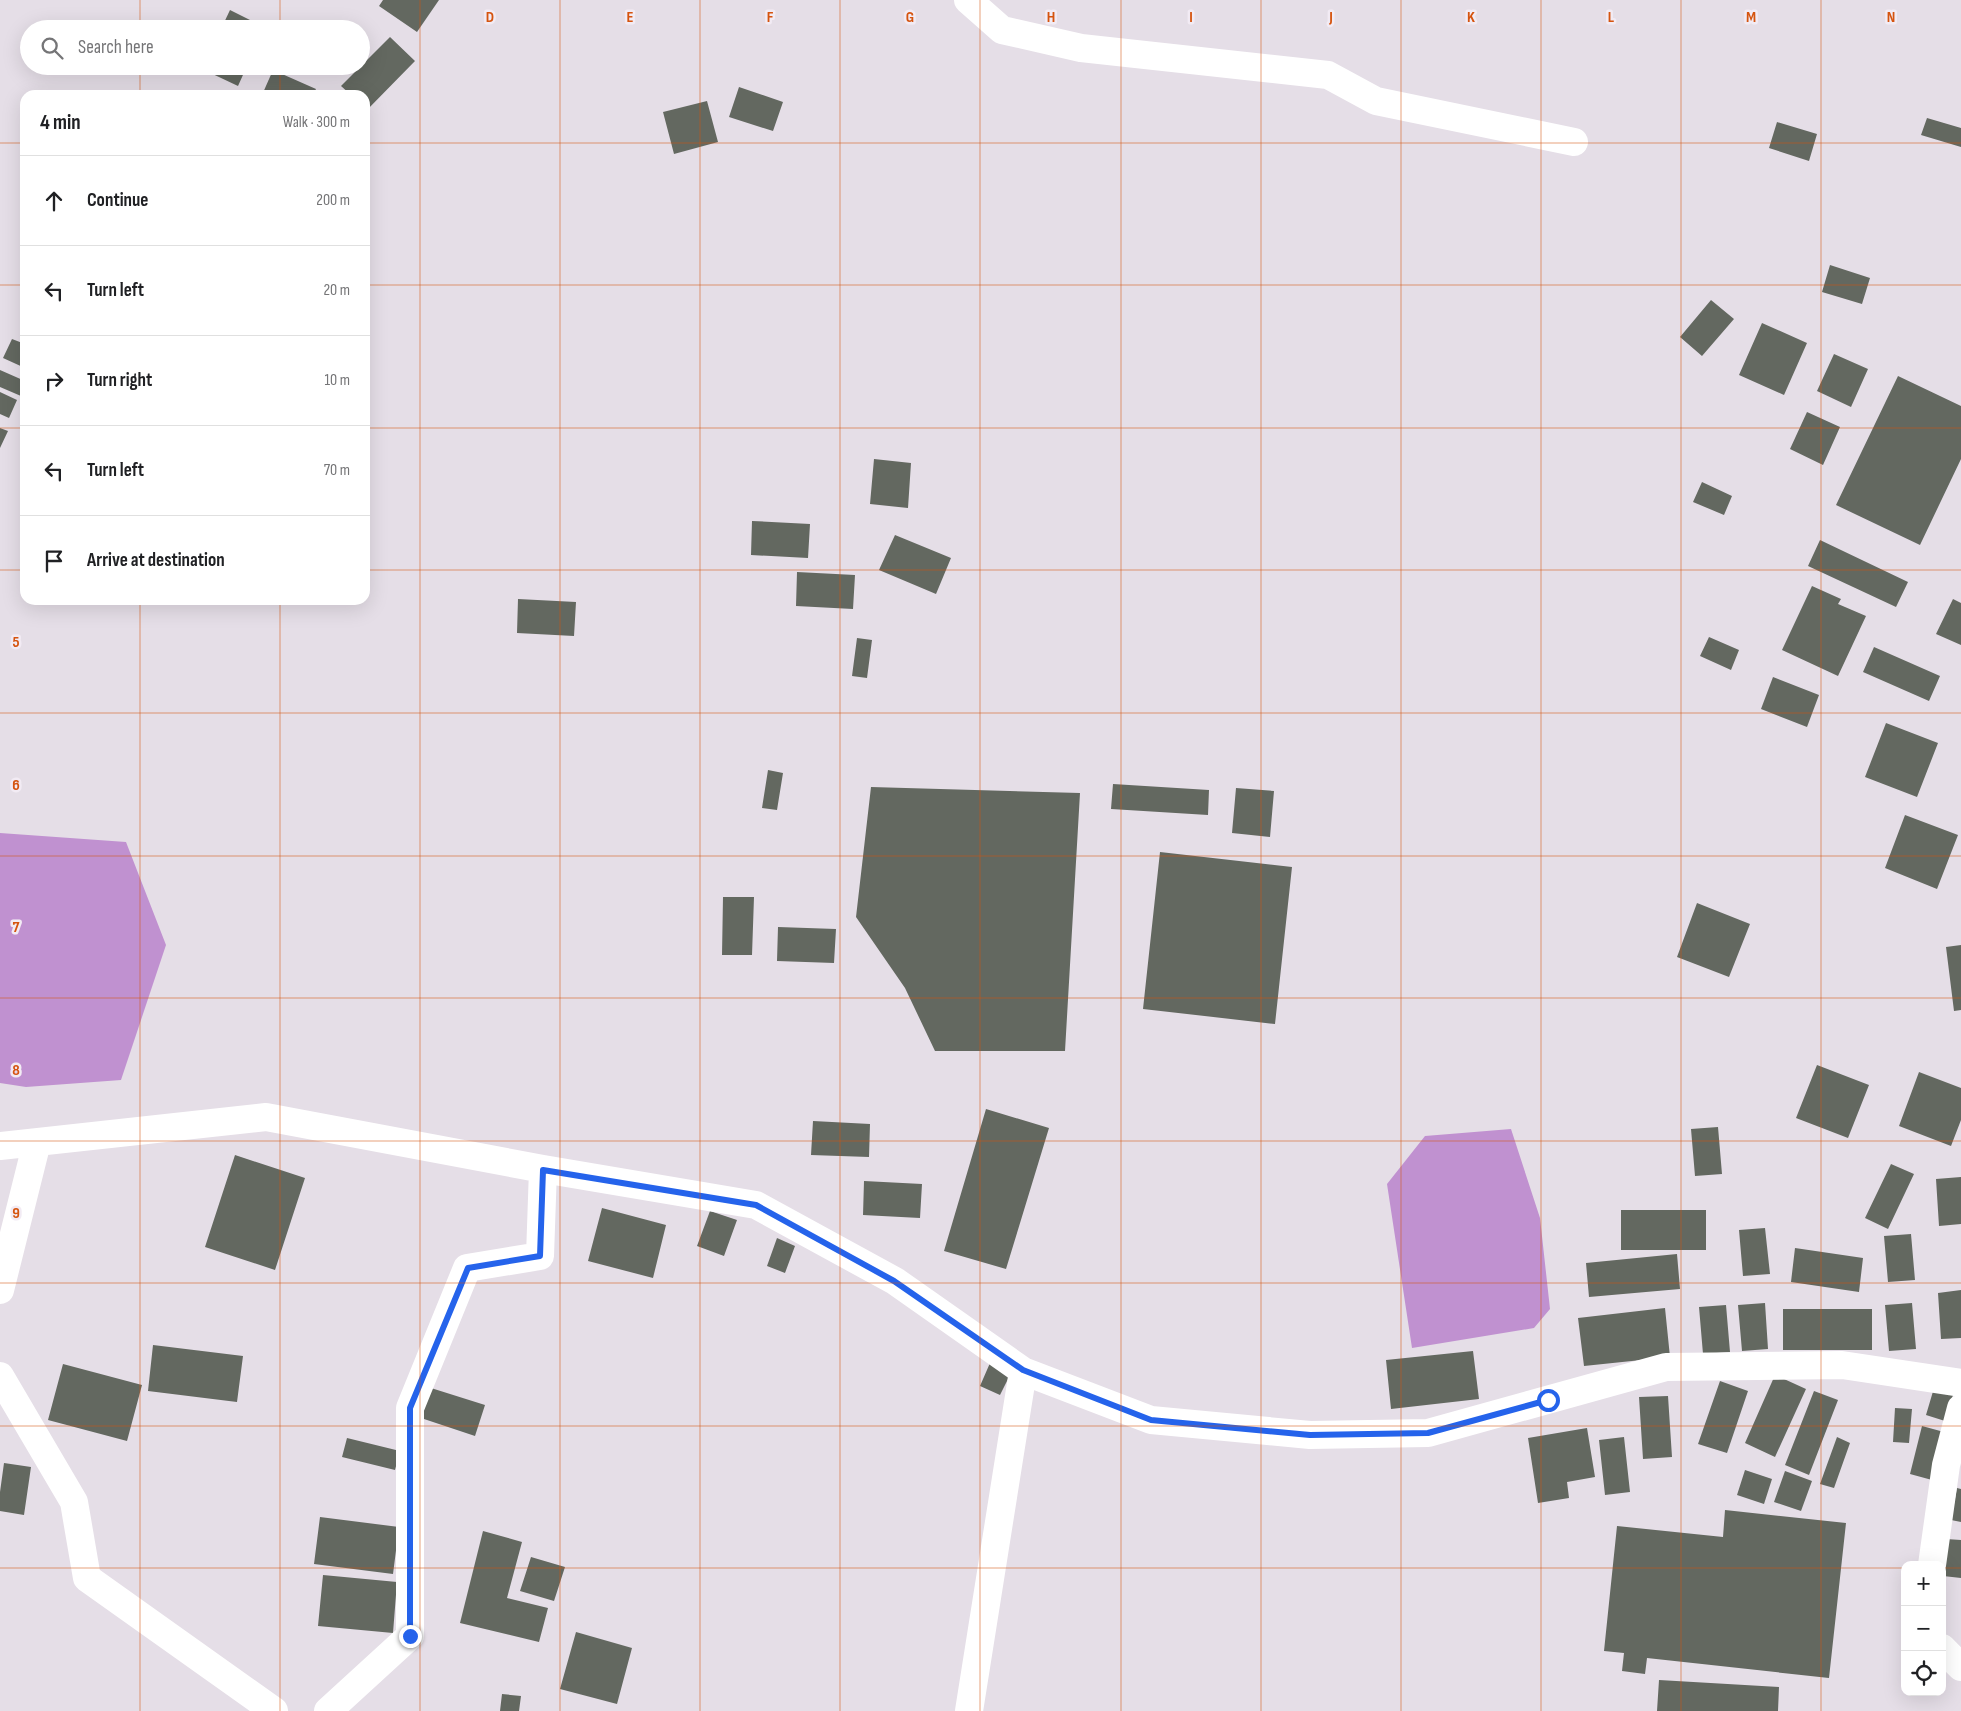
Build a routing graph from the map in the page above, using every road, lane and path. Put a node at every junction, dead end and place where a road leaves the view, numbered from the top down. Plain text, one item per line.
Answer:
1 (968, 0) edge
2 (1574, 142) dead end
3 (37, 1142) junction
4 (0, 1146) edge
5 (543, 1170) junction
6 (0, 1290) edge
7 (1023, 1370) junction
8 (0, 1376) edge
9 (1961, 1383) edge
10 (1961, 1408) edge
11 (1933, 1561) edge
12 (1945, 1651) edge
13 (1961, 1667) edge
14 (274, 1711) edge
15 (328, 1711) edge
16 (969, 1711) edge

1 - 2 street
3 - 4 street
3 - 5 street
3 - 6 street
5 - 7 street
5 - 15 street
7 - 9 street
7 - 16 street
8 - 14 street
10 - 11 street
12 - 13 street

